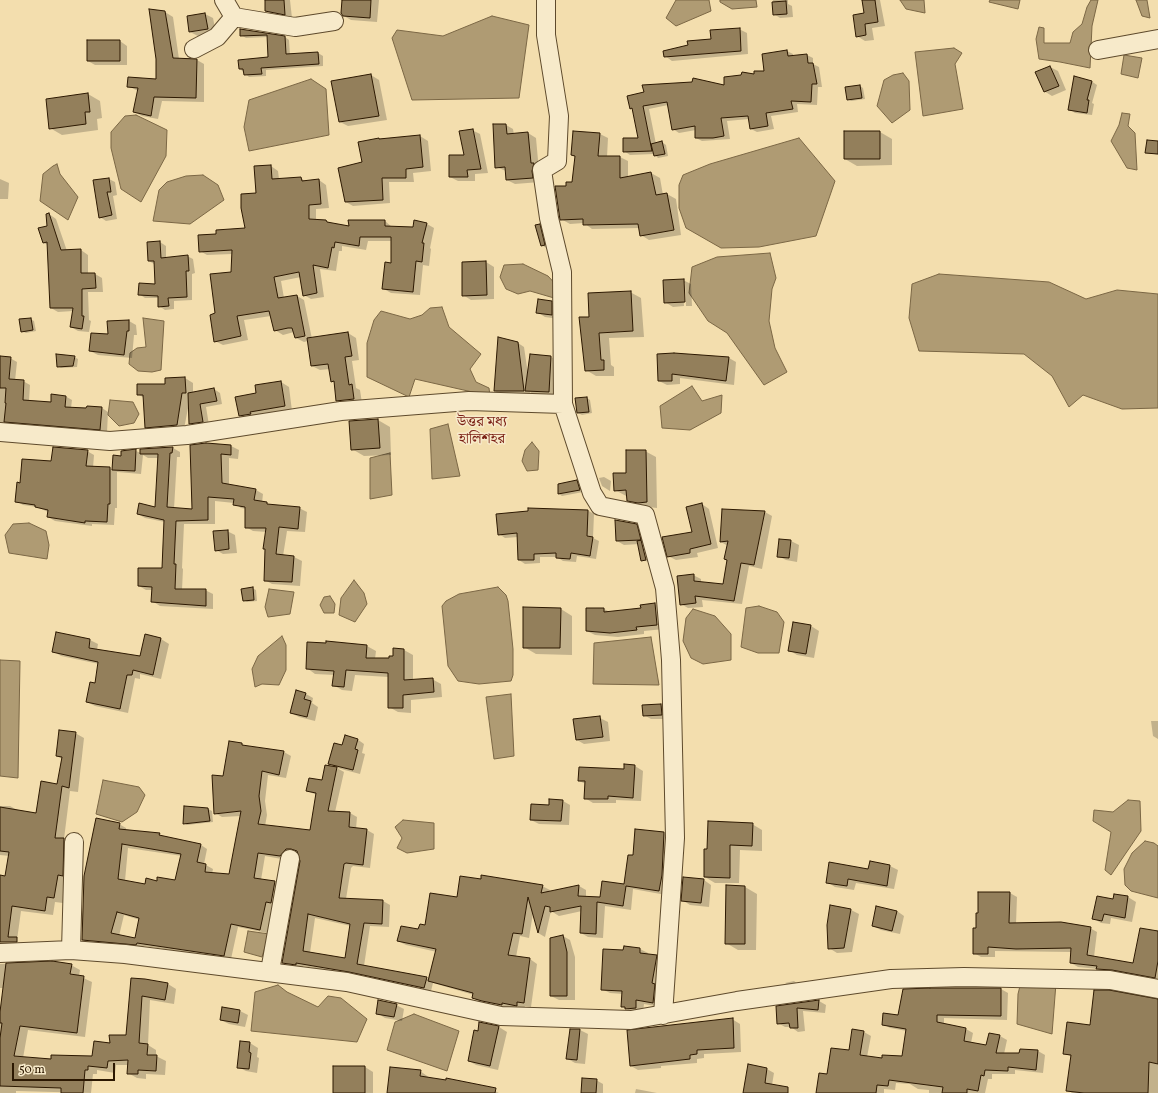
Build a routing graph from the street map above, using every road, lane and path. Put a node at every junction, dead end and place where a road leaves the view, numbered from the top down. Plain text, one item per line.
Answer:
1 (224, 0) edge
2 (546, 0) edge
3 (234, 17) junction
4 (334, 21) dead end
5 (1158, 39) edge
6 (194, 49) dead end
7 (1098, 50) dead end
8 (563, 404) junction
9 (0, 432) edge
10 (74, 842) dead end
11 (290, 859) dead end
12 (70, 950) junction
13 (0, 953) edge
14 (270, 971) junction
15 (1158, 989) edge
16 (663, 1015) junction

1 - 3 street
2 - 8 street
3 - 4 street
3 - 6 street
5 - 7 street
8 - 9 street
8 - 16 street
10 - 12 street
11 - 14 street
12 - 13 street
12 - 14 street
14 - 16 street
15 - 16 street

